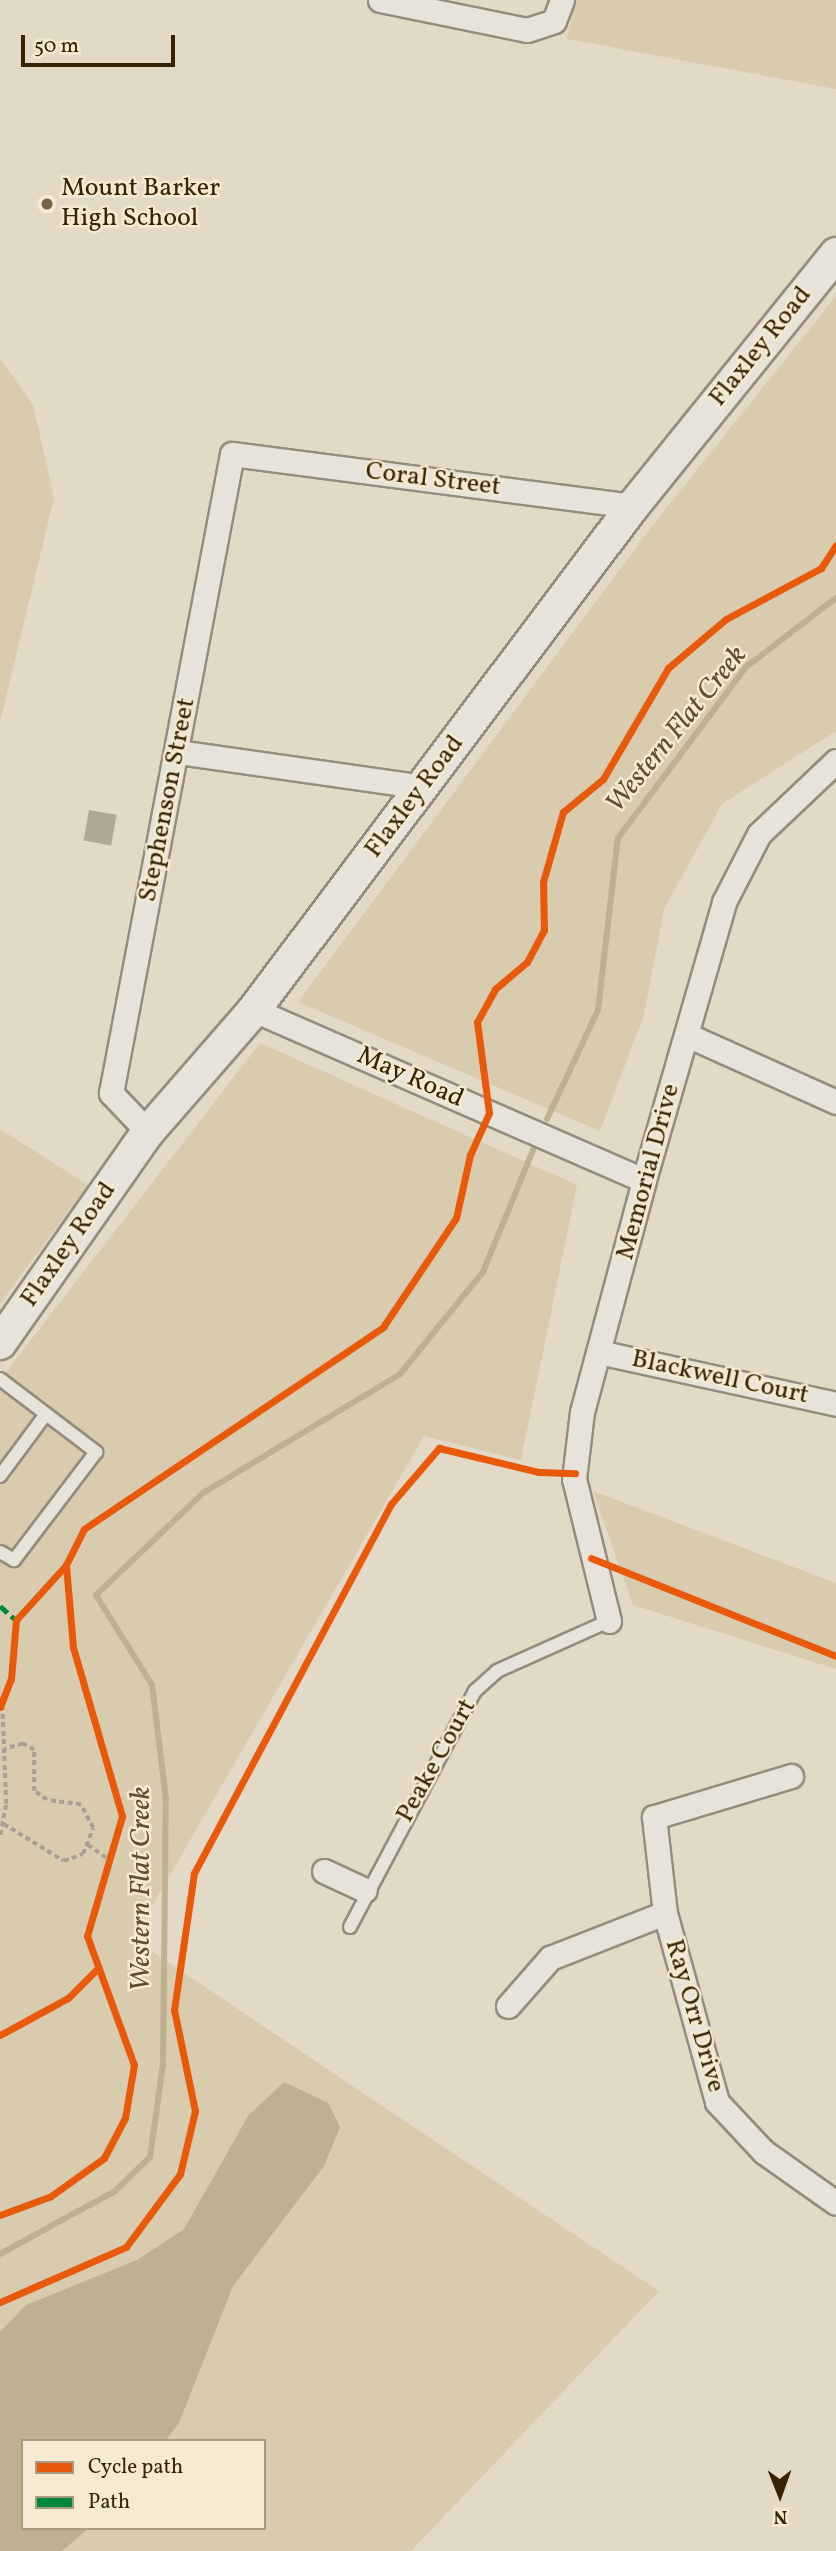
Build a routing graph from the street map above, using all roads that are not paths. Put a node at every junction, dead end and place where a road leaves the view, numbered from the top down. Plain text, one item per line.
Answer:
1 (380, 0) edge
2 (562, 0) edge
3 (836, 254) edge
4 (232, 454) joint
5 (633, 506) junction
6 (178, 751) junction
7 (836, 761) edge
8 (423, 787) junction
9 (254, 1010) junction
10 (687, 1035) junction
11 (836, 1102) edge
12 (148, 1132) junction
13 (643, 1180) junction
14 (0, 1343) edge
15 (603, 1353) junction
16 (0, 1379) edge
17 (836, 1404) edge
18 (46, 1415) junction
19 (0, 1476) edge
20 (0, 1552) edge
21 (609, 1621) joint
22 (791, 1776) dead end
23 (324, 1871) dead end
24 (365, 1890) junction
25 (665, 1913) junction
26 (350, 1927) dead end
27 (508, 2006) dead end
28 (836, 2203) edge

1 - 2 street
3 - 5 main road, Flaxley Road
4 - 5 street, Coral Street
4 - 6 street, Stephenson Street
5 - 8 main road, Flaxley Road
6 - 8 street
6 - 12 street, Stephenson Street
7 - 10 street, Memorial Drive
8 - 9 main road, Flaxley Road
9 - 12 main road, Flaxley Road
9 - 13 street, May Road
10 - 11 street
10 - 13 street, Memorial Drive
12 - 14 main road, Flaxley Road
13 - 15 street, Memorial Drive
15 - 17 street, Blackwell Court
15 - 21 street, Memorial Drive
16 - 18 lane
18 - 19 lane
18 - 20 lane
21 - 24 lane, Peake Court
22 - 25 street, Ray Orr Drive
23 - 24 street
24 - 26 lane, Peake Court
25 - 27 street
25 - 28 street, Ray Orr Drive

